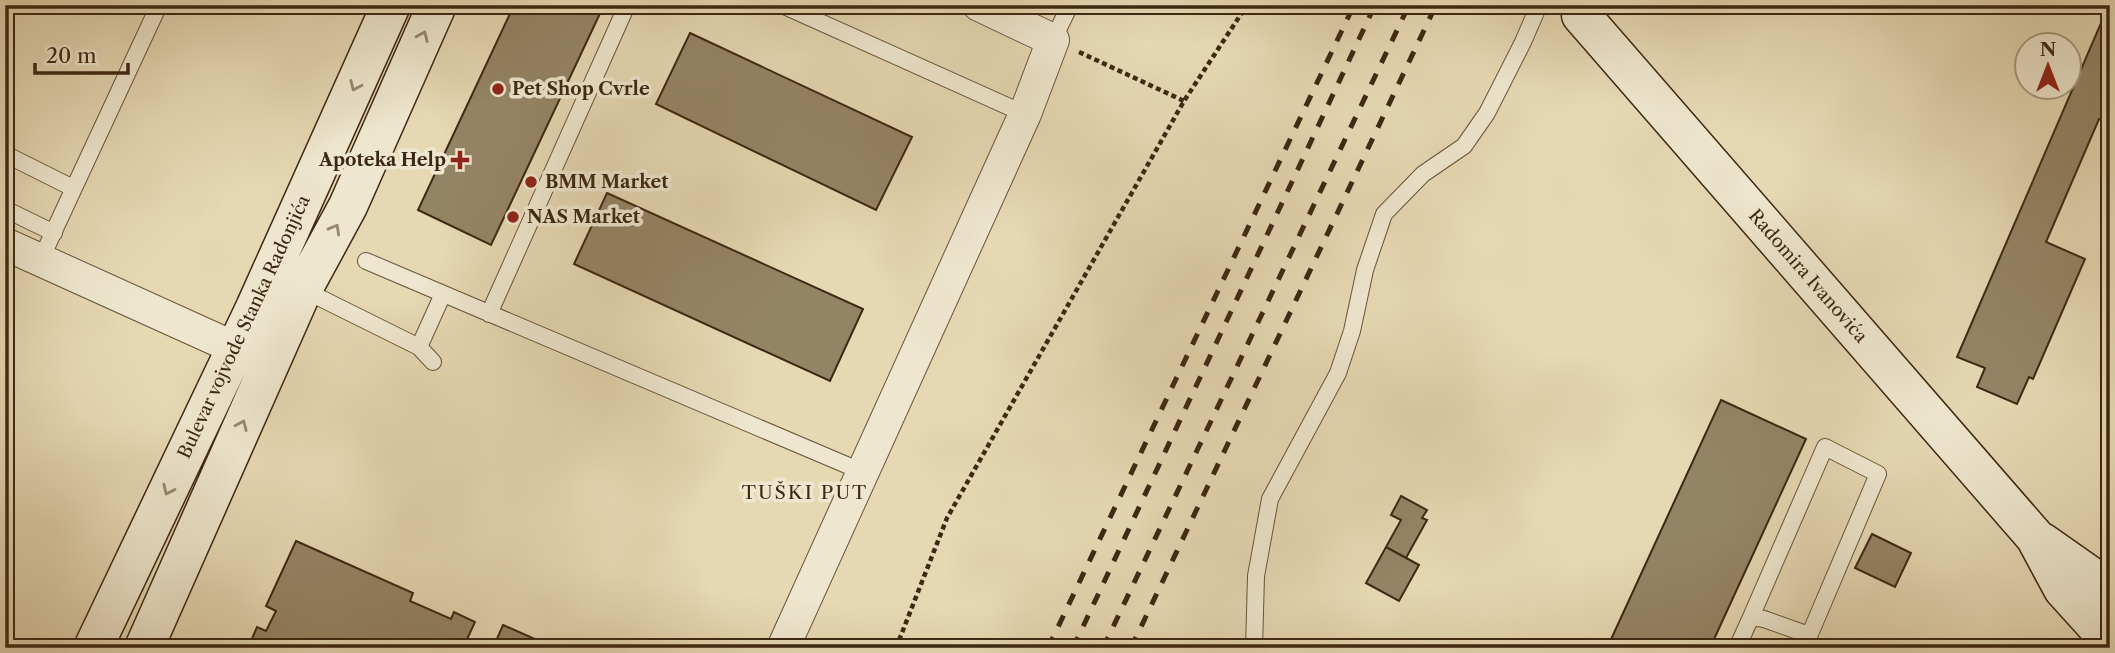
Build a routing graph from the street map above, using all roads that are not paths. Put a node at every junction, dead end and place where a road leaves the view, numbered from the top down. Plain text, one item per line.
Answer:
1 (159, 5) edge
2 (391, 5) edge
3 (437, 5) edge
4 (627, 5) edge
5 (782, 5) edge
6 (979, 5) edge
7 (1070, 5) edge
8 (1539, 5) edge
9 (1016, 13) edge
10 (1581, 15) dead end
11 (1053, 40) junction
12 (1025, 114) junction
13 (5, 154) edge
14 (73, 188) junction
15 (5, 209) edge
16 (5, 244) edge
17 (48, 246) junction
18 (366, 261) dead end
19 (287, 281) junction
20 (443, 294) junction
21 (489, 314) junction
22 (419, 347) junction
23 (235, 348) junction
24 (433, 362) dead end
25 (863, 472) junction
26 (2035, 537) junction
27 (2110, 594) edge
28 (1751, 617) junction
29 (2110, 641) edge
30 (1807, 642) edge
31 (93, 648) edge
32 (144, 648) edge
33 (783, 648) edge
34 (1254, 648) edge
35 (1737, 648) edge

1 - 14 lane
2 -> 19 street, Bulevar vojvode Stanka Radonjića
19 -> 3 street, Bulevar vojvode Stanka Radonjića
4 - 21 lane
5 - 12 lane
6 - 9 street
7 - 11 lane
8 - 34 lane
9 - 11 street
10 - 26 street, Radomira Ivanovića
11 - 12 street
12 - 25 street
13 - 14 lane
14 - 17 lane
15 - 17 lane
16 - 17 street
17 - 23 street
18 - 20 lane
19 - 22 lane
19 - 23 street, Bulevar vojvode Stanka Radonjića
32 -> 19 street, Bulevar vojvode Stanka Radonjića
20 - 21 lane
20 - 22 lane
21 - 25 lane
22 - 24 lane
23 -> 31 street, Bulevar vojvode Stanka Radonjića
25 - 33 street
26 - 27 street
26 - 29 street
28 - 30 lane
28 - 30 lane
28 - 35 lane

